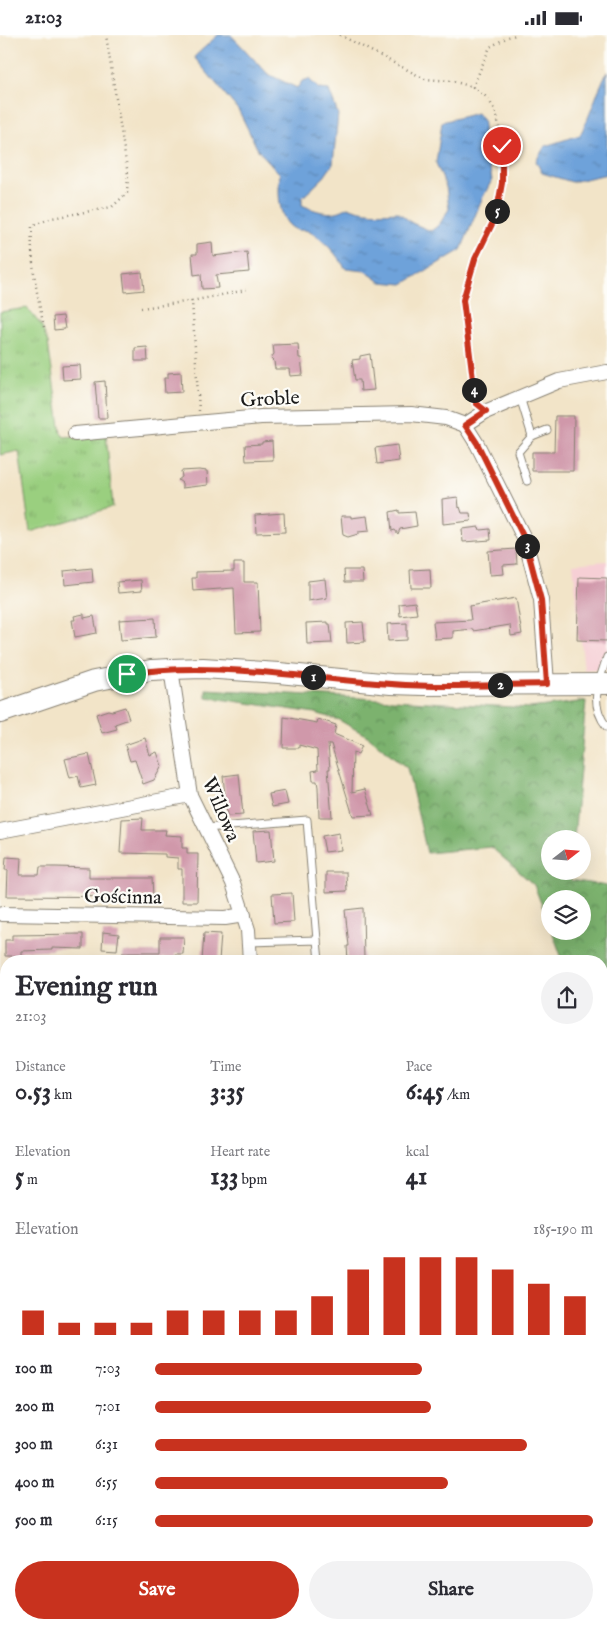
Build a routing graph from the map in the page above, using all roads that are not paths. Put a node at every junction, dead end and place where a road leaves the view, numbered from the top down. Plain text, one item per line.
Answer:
1 (607, 372) edge
2 (520, 397) junction
3 (465, 425) junction
4 (547, 430) dead end
5 (75, 434) dead end
6 (532, 436) junction
7 (527, 481) dead end
8 (607, 657) edge
9 (171, 669) junction
10 (547, 684) junction
11 (603, 684) edge
12 (0, 711) edge
13 (604, 714) edge
14 (607, 727) edge
15 (190, 795) junction
16 (206, 828) junction
17 (0, 831) edge
18 (2, 913) dead end
19 (244, 915) junction
20 (317, 940) junction
21 (249, 942) junction
22 (250, 955) edge
23 (318, 955) edge

1 - 2 street
2 - 3 street
2 - 6 lane
3 - 5 street, Groble
3 - 10 street
4 - 6 lane
6 - 7 lane
8 - 11 lane
9 - 10 street
9 - 12 street
9 - 15 street, Willowa
10 - 11 street
11 - 13 lane
13 - 14 lane
15 - 16 street, Willowa
15 - 17 street
16 - 19 street, Willowa
16 - 20 lane
18 - 19 street, Gościnna
19 - 21 street, Willowa
20 - 21 lane
20 - 23 lane
21 - 22 street, Willowa

